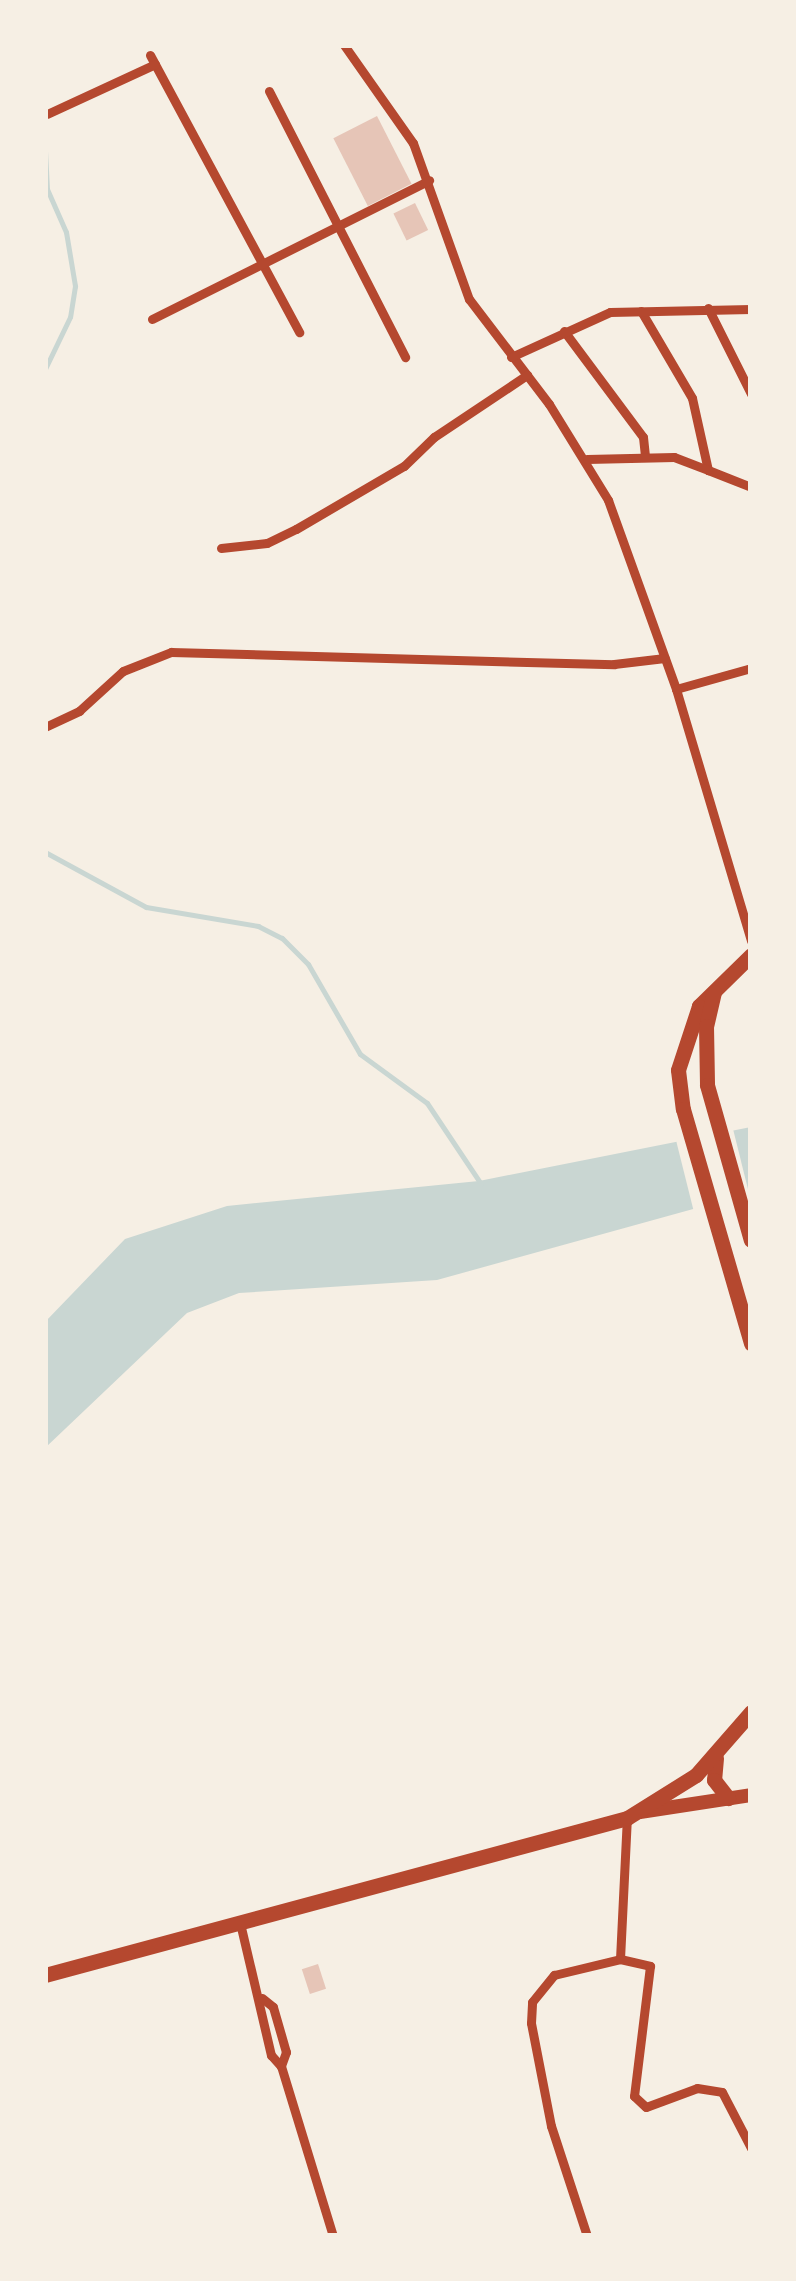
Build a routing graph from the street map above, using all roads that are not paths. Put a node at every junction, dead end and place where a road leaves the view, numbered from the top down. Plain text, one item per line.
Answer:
1 (344, 45) edge
2 (268, 92) dead end
3 (47, 114) edge
4 (430, 180) junction
5 (337, 226) junction
6 (263, 264) junction
7 (708, 308) junction
8 (751, 309) edge
9 (642, 311) junction
10 (152, 319) dead end
11 (564, 331) junction
12 (299, 332) dead end
13 (406, 357) dead end
14 (512, 357) junction
15 (528, 376) junction
16 (751, 394) edge
17 (645, 456) junction
18 (587, 459) junction
19 (708, 470) junction
20 (751, 487) edge
21 (221, 548) dead end
22 (665, 658) junction
23 (751, 668) edge
24 (676, 689) junction
25 (45, 727) edge
26 (751, 941) edge
27 (751, 956) edge
28 (715, 988) junction
29 (751, 1240) edge
30 (751, 1343) edge
31 (751, 1712) edge
32 (717, 1756) junction
33 (751, 1794) edge
34 (728, 1798) junction
35 (634, 1815) junction
36 (240, 1923) junction
37 (620, 1958) junction
38 (45, 1975) edge
39 (751, 2148) edge
40 (332, 2236) edge
41 (587, 2236) edge

1 - 4 street
2 - 5 street
3 - 6 street
4 - 5 street
4 - 14 street
5 - 6 street
5 - 13 street
6 - 10 street
6 - 12 street
7 - 8 street
7 - 9 street
7 - 16 street
9 - 11 street
9 - 19 street
11 - 14 street
11 - 17 street
14 - 15 street
15 - 18 street
15 - 21 street
17 - 18 street
17 - 19 street
18 - 22 street
19 - 20 street
22 - 24 street
22 - 25 street
23 - 24 street
24 - 26 street
27 - 28 highway
28 - 29 highway
28 - 30 highway
31 - 32 highway
32 - 34 highway
32 - 35 highway
33 - 34 main road
34 - 35 main road
35 - 36 highway
35 - 37 street
36 - 38 highway
36 - 40 street
37 - 39 street
37 - 41 street

